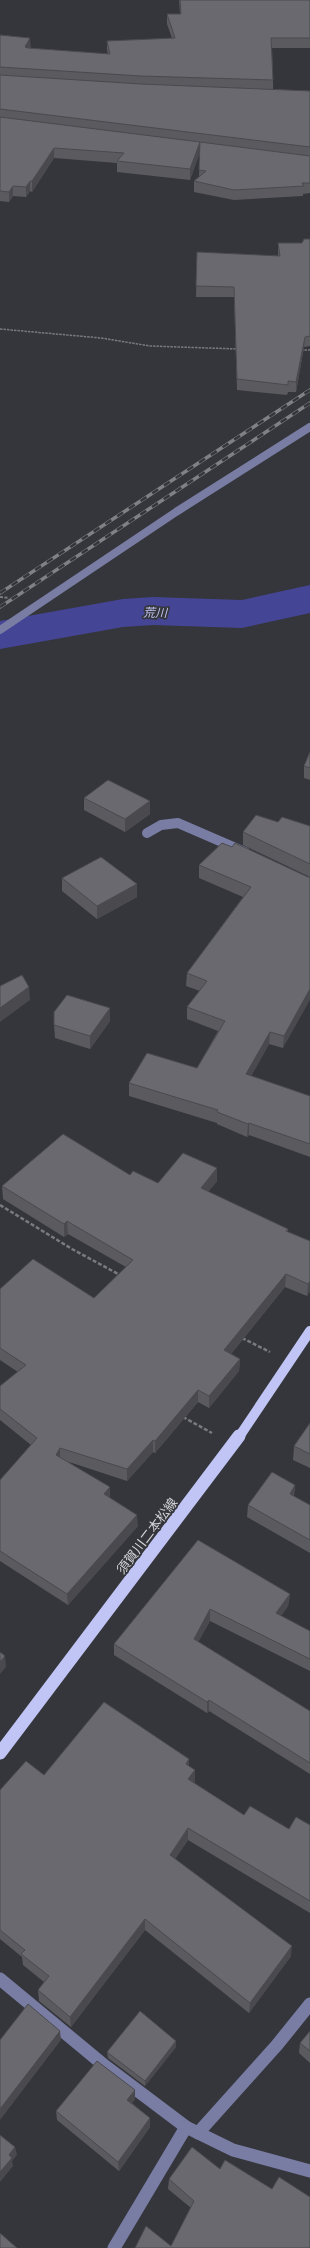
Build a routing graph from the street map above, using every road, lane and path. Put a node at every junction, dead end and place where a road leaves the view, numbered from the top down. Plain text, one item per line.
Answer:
1 (0, 329) edge
2 (242, 349) edge
3 (295, 350) edge
4 (310, 350) edge
5 (310, 427) edge
6 (0, 630) edge
7 (147, 833) dead end
8 (250, 855) edge
9 (0, 1205) edge
10 (127, 1278) edge
11 (310, 1331) edge
12 (240, 1336) edge
13 (290, 1362) junction
14 (179, 1414) edge
15 (233, 1445) junction
16 (0, 1753) edge
17 (0, 1979) edge
18 (310, 2004) edge
19 (192, 2130) junction
20 (310, 2171) edge
21 (114, 2248) edge

1 - 2 path
3 - 4 path
5 - 6 street
7 - 8 street
9 - 10 path
11 - 13 main road, 須賀川二本松線
12 - 13 path
13 - 15 main road, 須賀川二本松線
14 - 15 path
15 - 16 main road, 須賀川二本松線
17 - 19 street
18 - 19 street
19 - 20 street
19 - 21 street

